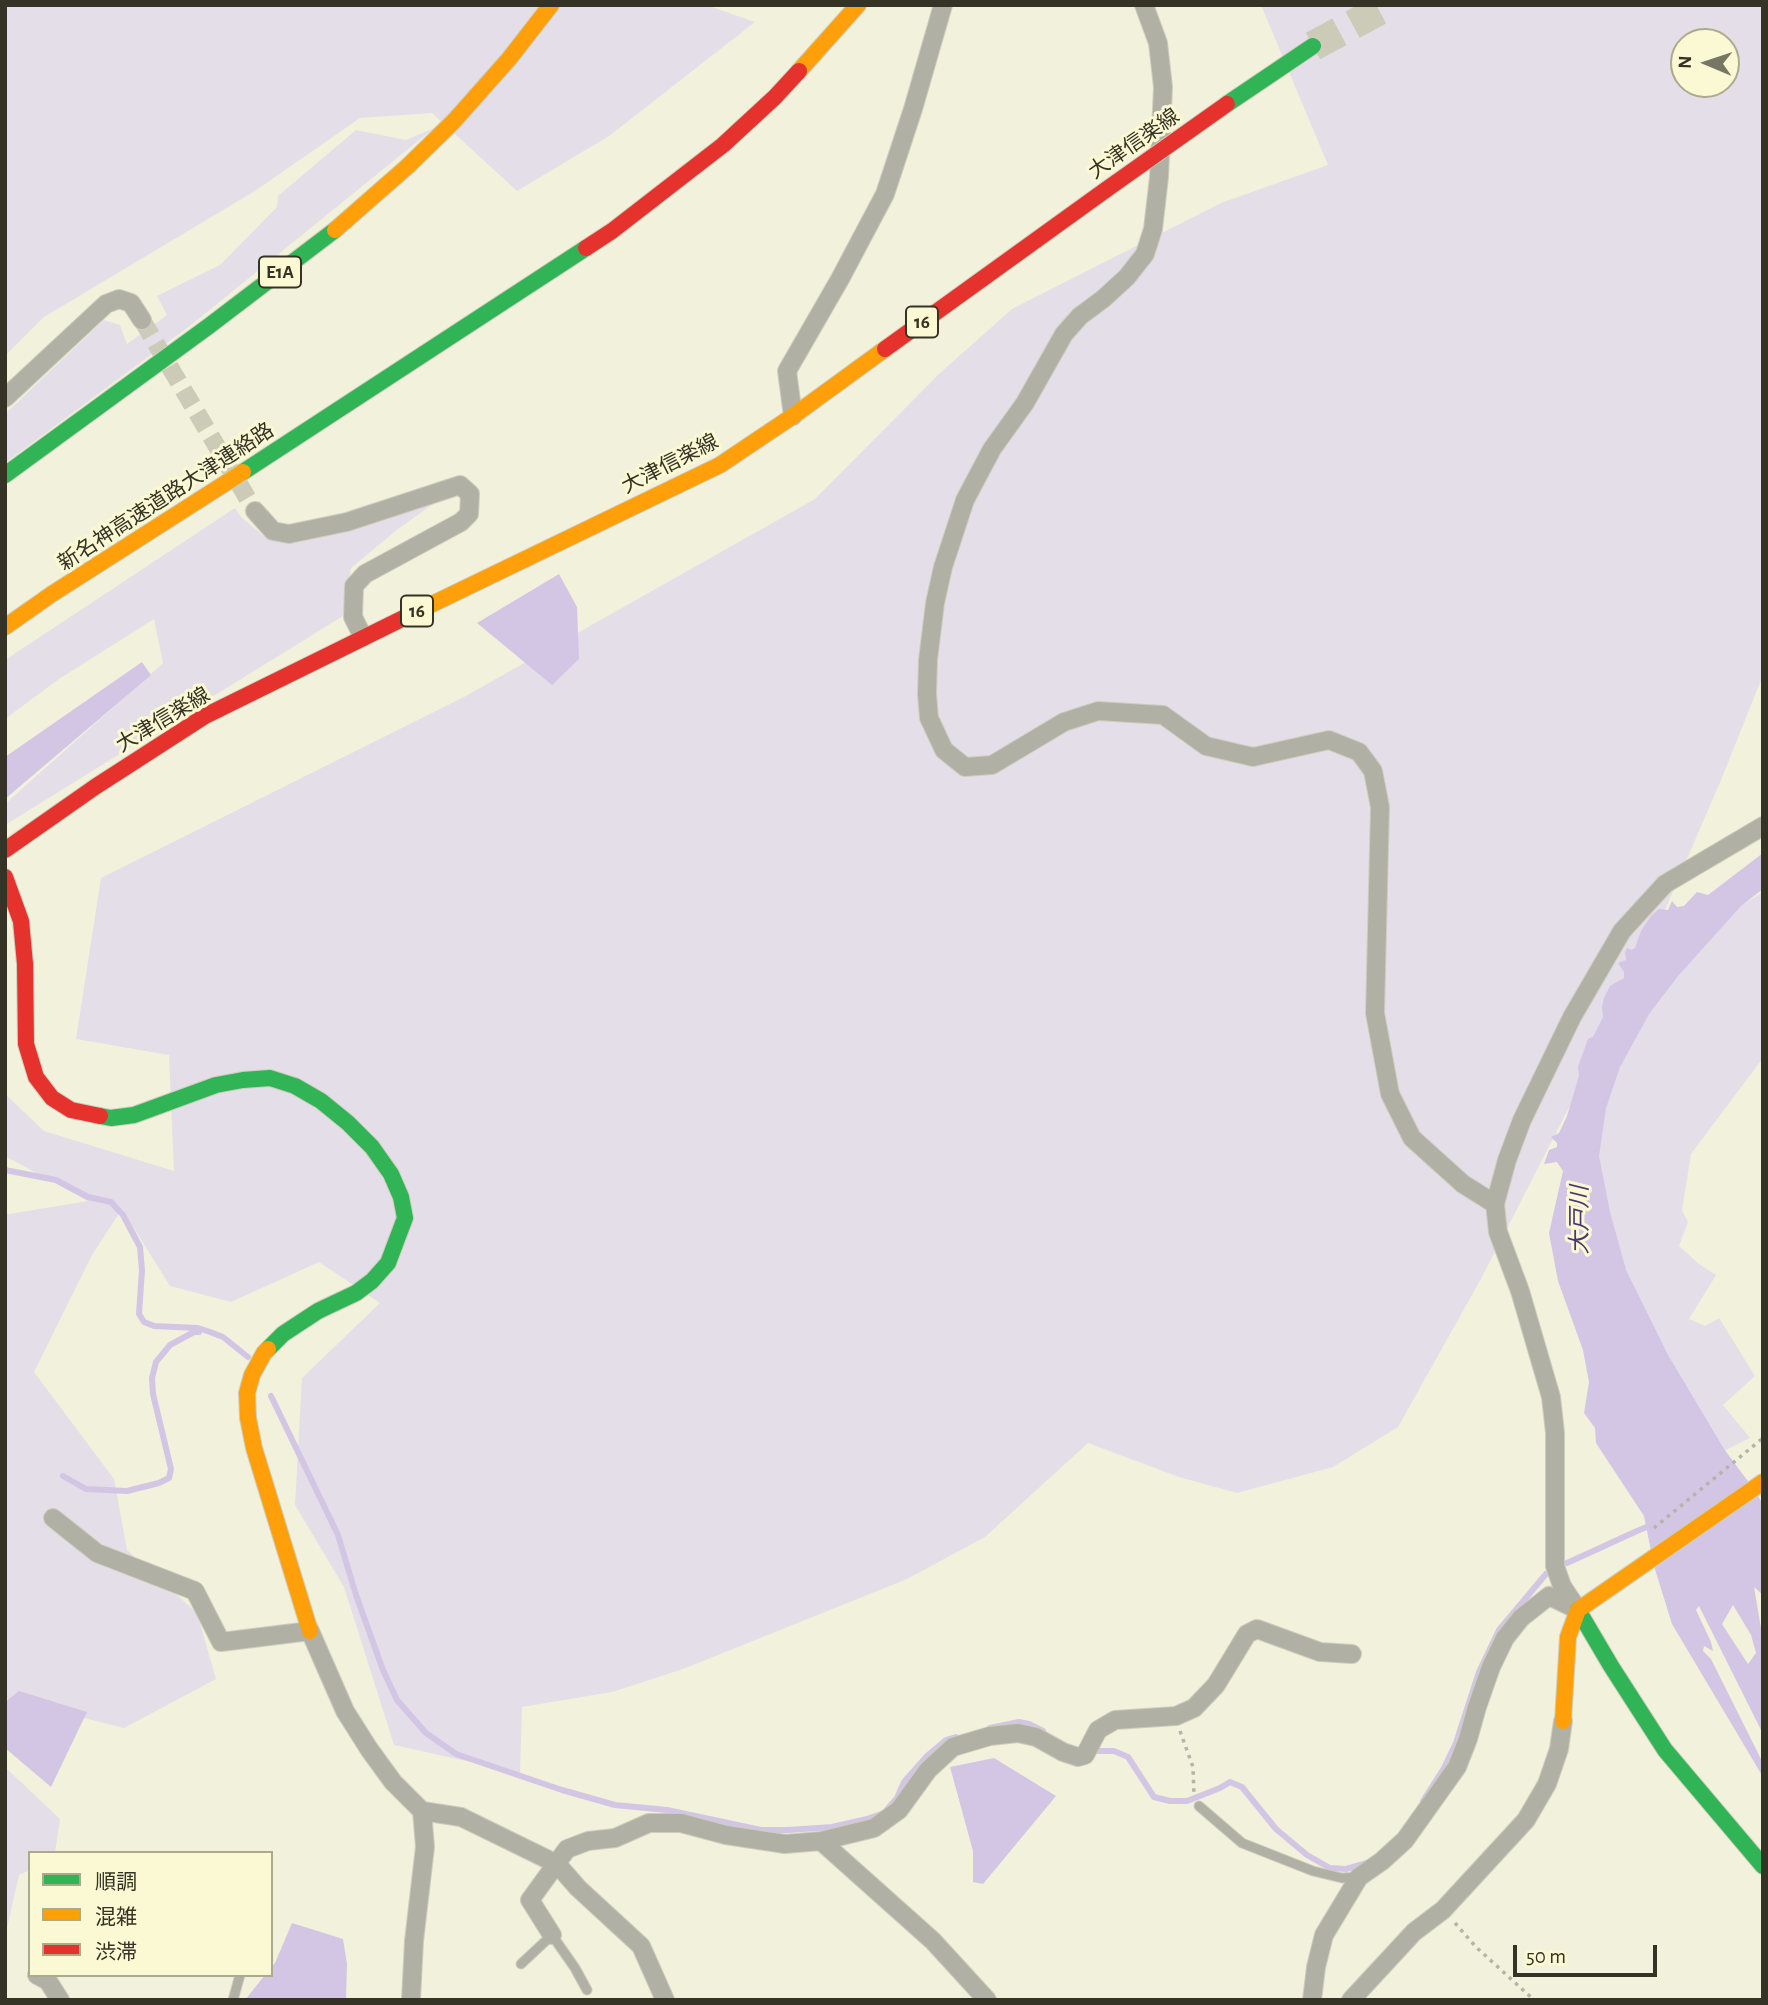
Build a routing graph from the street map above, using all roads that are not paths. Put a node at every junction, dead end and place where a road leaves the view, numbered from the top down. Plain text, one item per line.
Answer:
1 (551, 5) edge
2 (858, 5) edge
3 (943, 5) edge
4 (1144, 5) edge
5 (1312, 46) tunnel mouth
6 (142, 320) tunnel mouth
7 (5, 398) edge
8 (793, 415) junction
9 (5, 475) edge
10 (256, 511) tunnel mouth
11 (5, 626) edge
12 (363, 637) junction
13 (1763, 826) edge
14 (5, 850) edge
15 (5, 877) edge
16 (1495, 1204) junction
17 (1763, 1482) edge
18 (53, 1518) dead end
19 (1578, 1610) junction
20 (310, 1631) junction
21 (1352, 1654) dead end
22 (1563, 1721) joint
23 (1199, 1805) dead end
24 (422, 1811) junction
25 (821, 1841) junction
26 (557, 1864) junction
27 (1763, 1866) edge
28 (1359, 1877) junction
29 (552, 1935) junction
30 (521, 1964) dead end
31 (40, 1977) edge
32 (239, 1977) edge
33 (587, 1990) dead end
34 (60, 2000) edge
35 (233, 2000) edge
36 (411, 2000) edge
37 (665, 2000) edge
38 (987, 2000) edge
39 (1312, 2000) edge
40 (1351, 2000) edge

1 - 9 main road, E1A
2 - 11 main road, 新名神高速道路大津連絡路
3 - 8 street
4 - 16 street
5 - 8 main road, 大津信楽線 / 16, bridge
6 - 7 street
8 - 12 main road, 大津信楽線 / 16
10 - 12 street
12 - 14 main road, 大津信楽線 / 16
13 - 16 street
15 - 20 main road
16 - 19 street
17 - 19 main road
18 - 20 street
19 - 22 main road
19 - 27 main road
19 - 28 street
20 - 24 street
21 - 25 street
22 - 40 street
23 - 28 lane
24 - 26 street
24 - 36 street
25 - 26 street
25 - 38 street
26 - 29 street
26 - 37 street
28 - 39 street
29 - 30 lane
29 - 33 lane
31 - 34 street
32 - 35 lane

